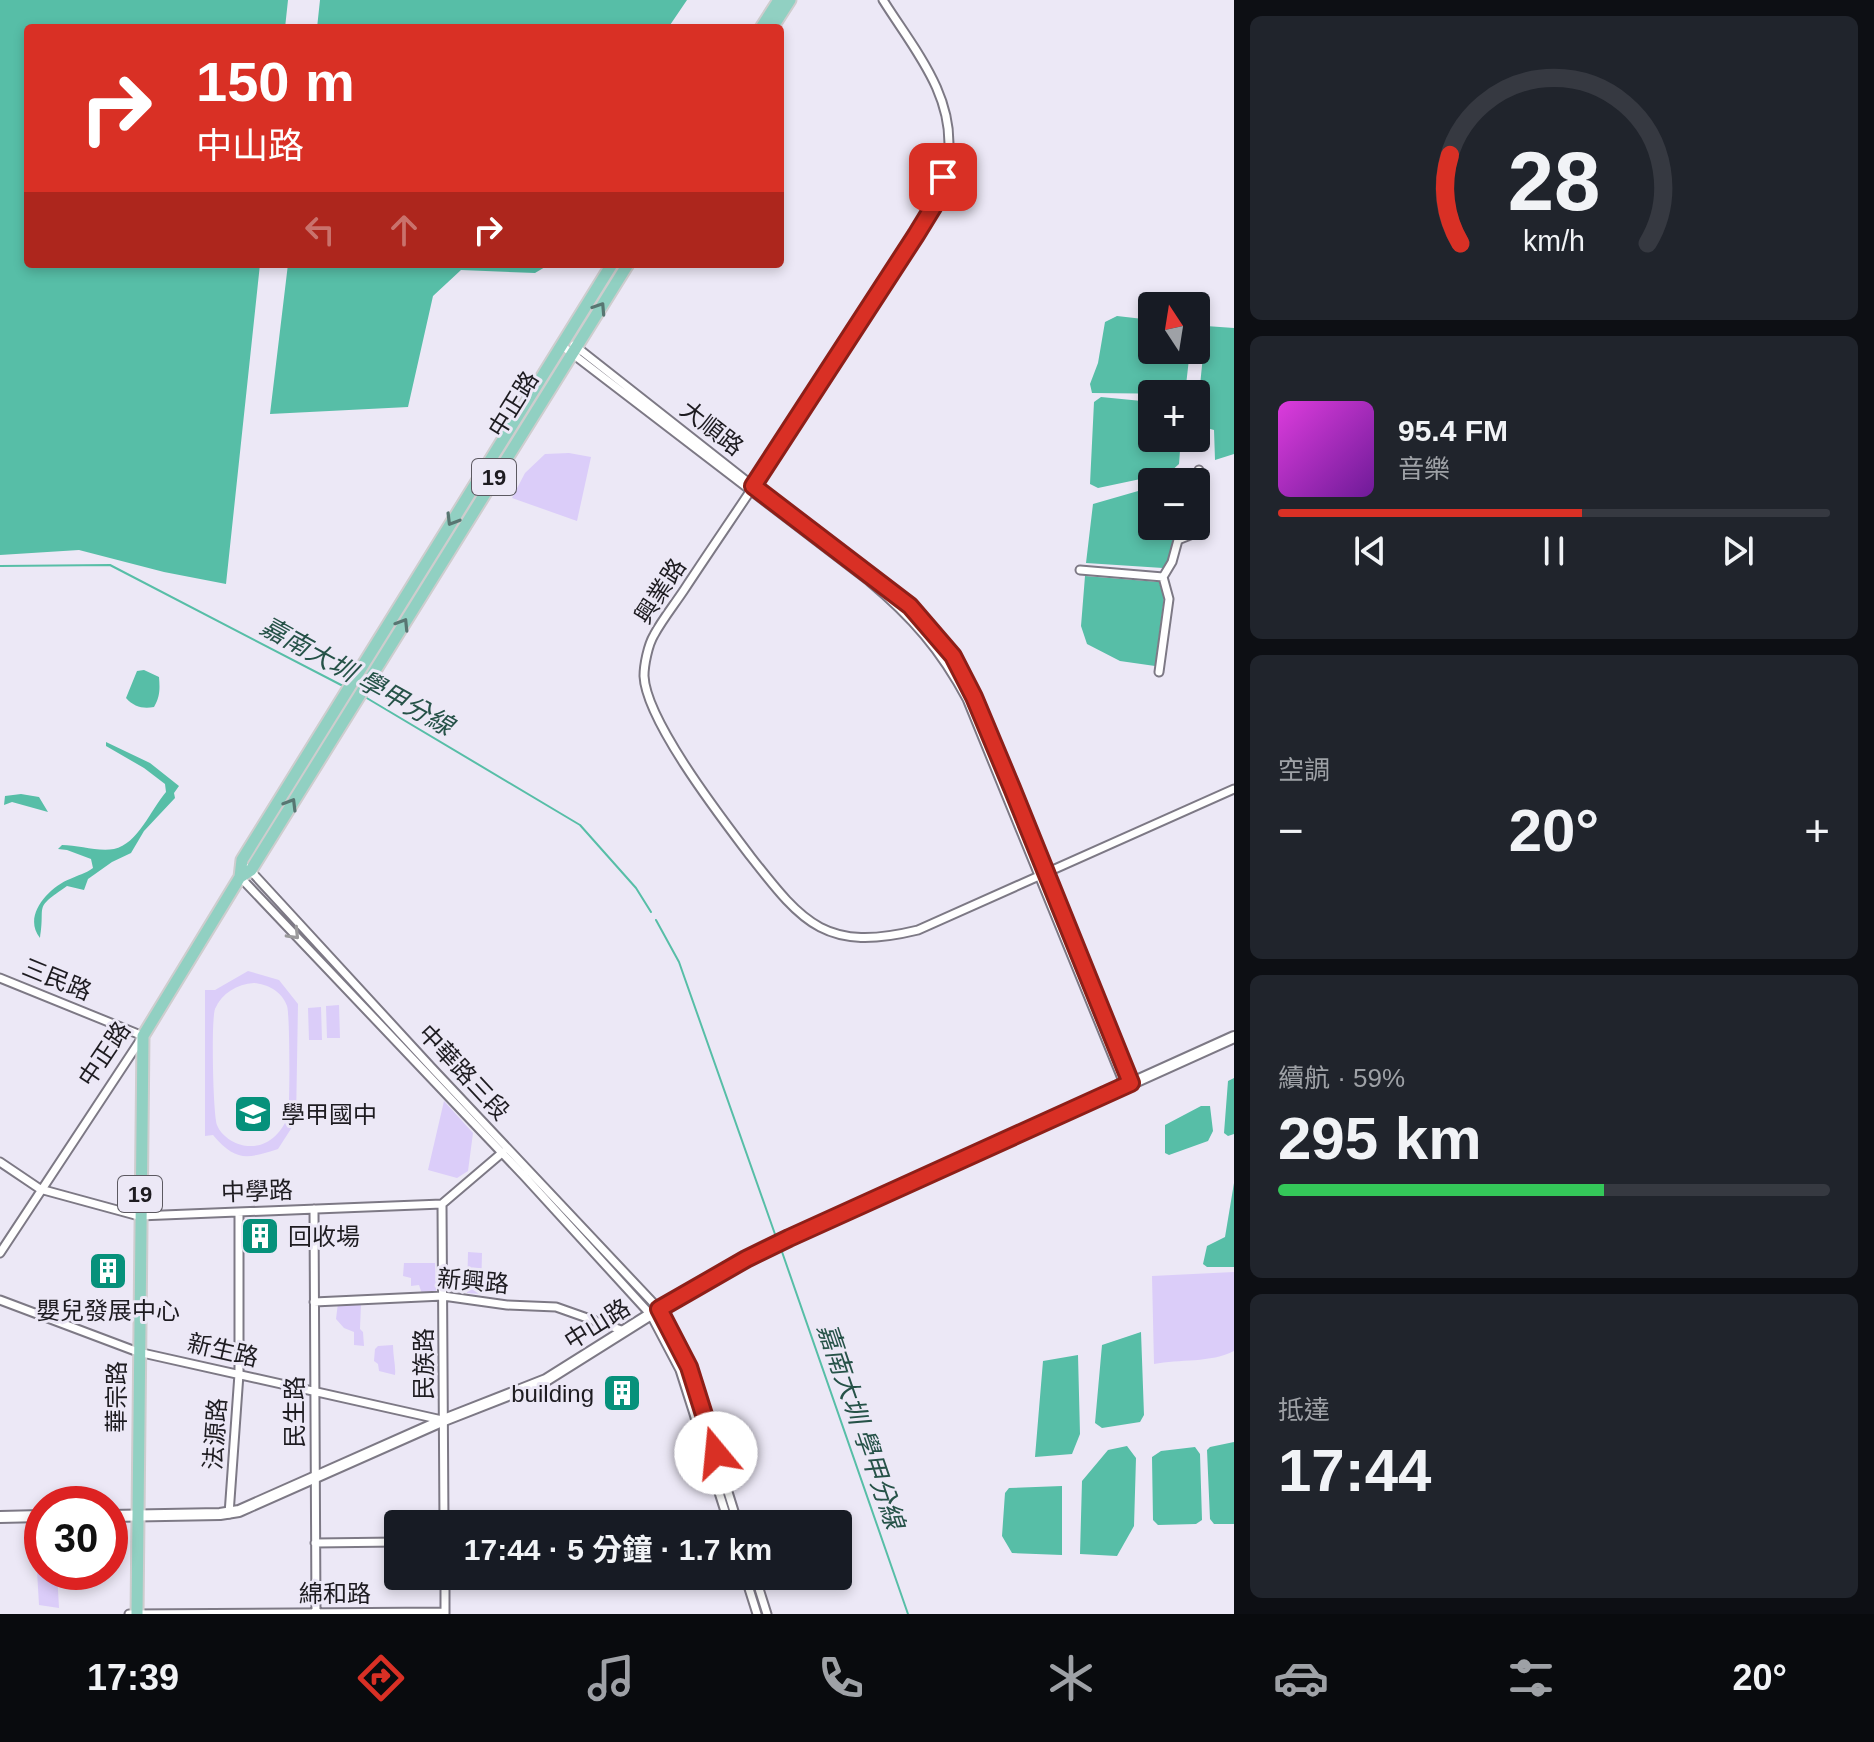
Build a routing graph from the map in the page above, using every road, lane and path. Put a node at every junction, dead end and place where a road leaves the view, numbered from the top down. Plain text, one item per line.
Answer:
1 (779, 0) edge
2 (790, 0) edge
3 (883, 0) edge
4 (764, 24) edge
5 (775, 24) edge
6 (610, 268) edge
7 (625, 268) edge
8 (568, 346) junction
9 (752, 488) junction
10 (1178, 540) edge
11 (1080, 570) dead end
12 (1163, 577) junction
13 (1159, 672) dead end
14 (353, 693) junction
15 (1234, 789) edge
16 (242, 860) junction
17 (251, 870) junction
18 (1042, 876) junction
19 (240, 877) junction
20 (0, 978) edge
21 (143, 1036) junction
22 (1234, 1037) edge
23 (1128, 1085) junction
24 (505, 1151) junction
25 (0, 1162) edge
26 (40, 1189) junction
27 (442, 1204) junction
28 (314, 1209) junction
29 (239, 1212) junction
30 (139, 1216) junction
31 (0, 1253) edge
32 (443, 1296) junction
33 (0, 1300) edge
34 (314, 1302) junction
35 (655, 1312) junction
36 (624, 1331) junction
37 (138, 1352) junction
38 (239, 1374) junction
39 (314, 1391) junction
40 (444, 1420) junction
41 (315, 1479) junction
42 (444, 1510) edge
43 (725, 1510) edge
44 (734, 1510) edge
45 (229, 1514) junction
46 (128, 1515) edge
47 (138, 1515) junction
48 (24, 1516) edge
49 (0, 1517) edge
50 (384, 1542) edge
51 (315, 1543) junction
52 (445, 1590) edge
53 (749, 1590) edge
54 (759, 1590) edge
55 (316, 1613) edge
56 (445, 1613) edge
57 (129, 1614) edge
58 (137, 1614) edge
59 (757, 1614) edge
60 (767, 1614) edge

1 - 4 main road
2 - 5 main road
3 - 9 street, 興業路
6 - 8 main road, 中正路 / 19
8 -> 7 main road, 中正路 / 19
8 - 9 street, 大順路
8 - 14 main road, 中正路 / 19
9 - 18 street, 大順路
9 - 18 street, 興業路
10 - 12 street
11 - 12 street
12 - 13 street
14 - 16 main road, 中正路 / 19
17 -> 14 main road, 中正路 / 19
15 - 18 street, 興業路
16 - 17 street, 中華路三段
16 - 19 main road, 19
17 - 19 main road, 19
17 - 24 street, 中華路三段
18 - 23 street, 大順路
19 - 21 main road, 中正路 / 19
19 -> 24 street, 中華路三段
20 - 21 street, 三民路
21 - 26 street, 中正路
21 - 30 main road, 華宗路 / 19
22 - 23 main road, 中山路
23 - 35 main road, 中山路
24 - 27 street
24 - 35 street, 中華路三段
25 - 26 street, 中學路
26 - 30 street, 中學路
26 - 31 street, 中正路
27 - 28 street, 中學路
27 - 32 street, 民族路
28 - 29 street, 中學路
28 - 34 street, 民生路
29 - 30 street, 中學路
29 - 38 street, 法源路
30 - 37 main road, 華宗路 / 19
32 - 34 street, 新興路
32 - 36 street, 新興路
32 - 40 street, 民族路
33 - 37 street, 新生路
34 - 39 street, 民生路
35 - 36 main road, 中山路
35 - 43 street
35 - 44 street
36 - 40 main road, 中山路
37 - 38 street, 新生路
37 - 47 main road, 華宗路 / 19
38 - 39 street, 新生路
38 - 45 street, 法源路
39 - 40 street, 新生路
39 - 41 street, 民生路
40 - 41 main road, 中山路
40 - 42 street, 民族路
41 - 45 main road, 中山路
41 - 51 street, 民生路
45 - 47 main road, 中山路
46 - 47 main road, 中山路
47 - 58 main road, 華宗路 / 19
48 - 49 main road
50 - 51 street
51 - 55 street, 民生路
52 - 56 street
53 - 59 street
54 - 60 street
55 - 56 street, 綿和路
55 - 58 street, 綿和路
57 - 58 street, 綿和路

